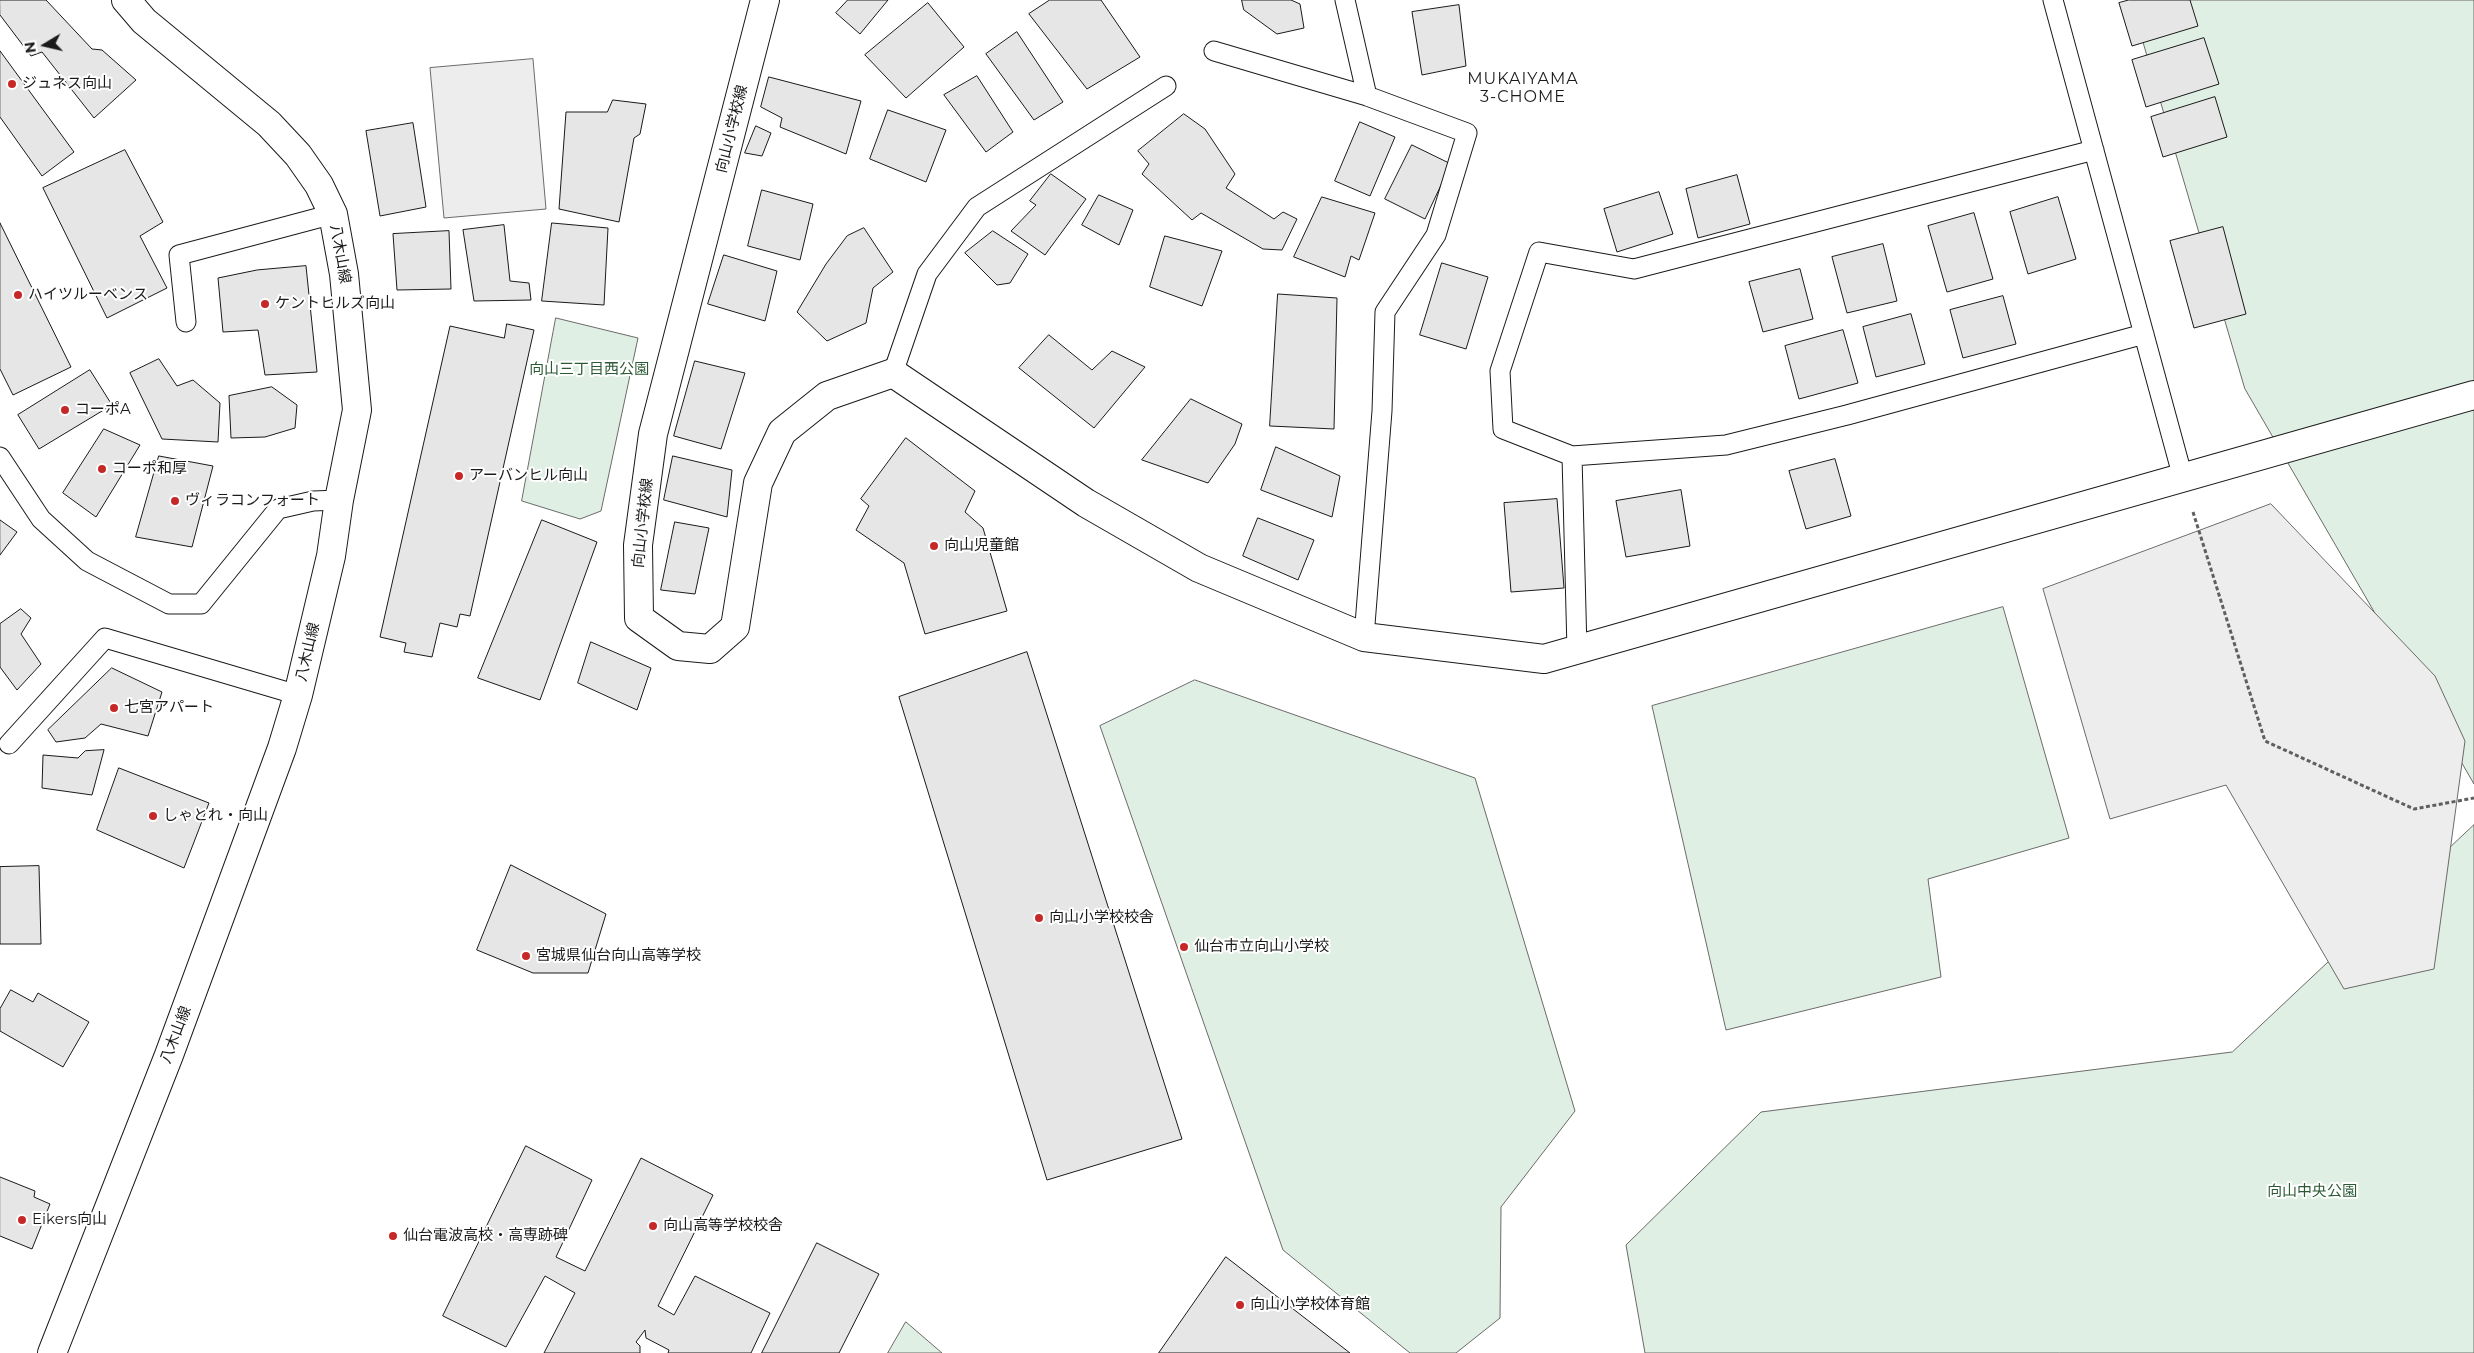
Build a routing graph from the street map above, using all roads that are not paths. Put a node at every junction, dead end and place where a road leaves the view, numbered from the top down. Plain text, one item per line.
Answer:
1 (126, 0) edge
2 (765, 0) edge
3 (1344, 0) edge
4 (2053, 0) edge
5 (1214, 51) dead end
6 (1166, 86) dead end
7 (1367, 96) junction
8 (2094, 150) junction
9 (333, 214) junction
10 (186, 322) dead end
11 (2144, 334) junction
12 (893, 373) junction
13 (2474, 395) edge
14 (1572, 456) junction
15 (0, 458) edge
16 (2183, 478) junction
17 (339, 500) junction
18 (1364, 637) junction
19 (1577, 650) junction
20 (298, 694) junction
21 (9, 744) dead end
22 (52, 1353) edge

1 - 9 street, 八木山線
2 - 12 street, 向山小学校線
3 - 7 lane
4 - 8 lane
5 - 7 lane
6 - 12 lane
7 - 18 lane
8 - 11 lane
8 - 14 lane
9 - 10 lane
9 - 17 street, 八木山線
11 - 14 lane
11 - 16 lane
12 - 18 street
13 - 16 street
14 - 19 lane
15 - 17 lane
16 - 19 street
17 - 20 street, 八木山線
18 - 19 street
20 - 21 lane
20 - 22 street, 八木山線

